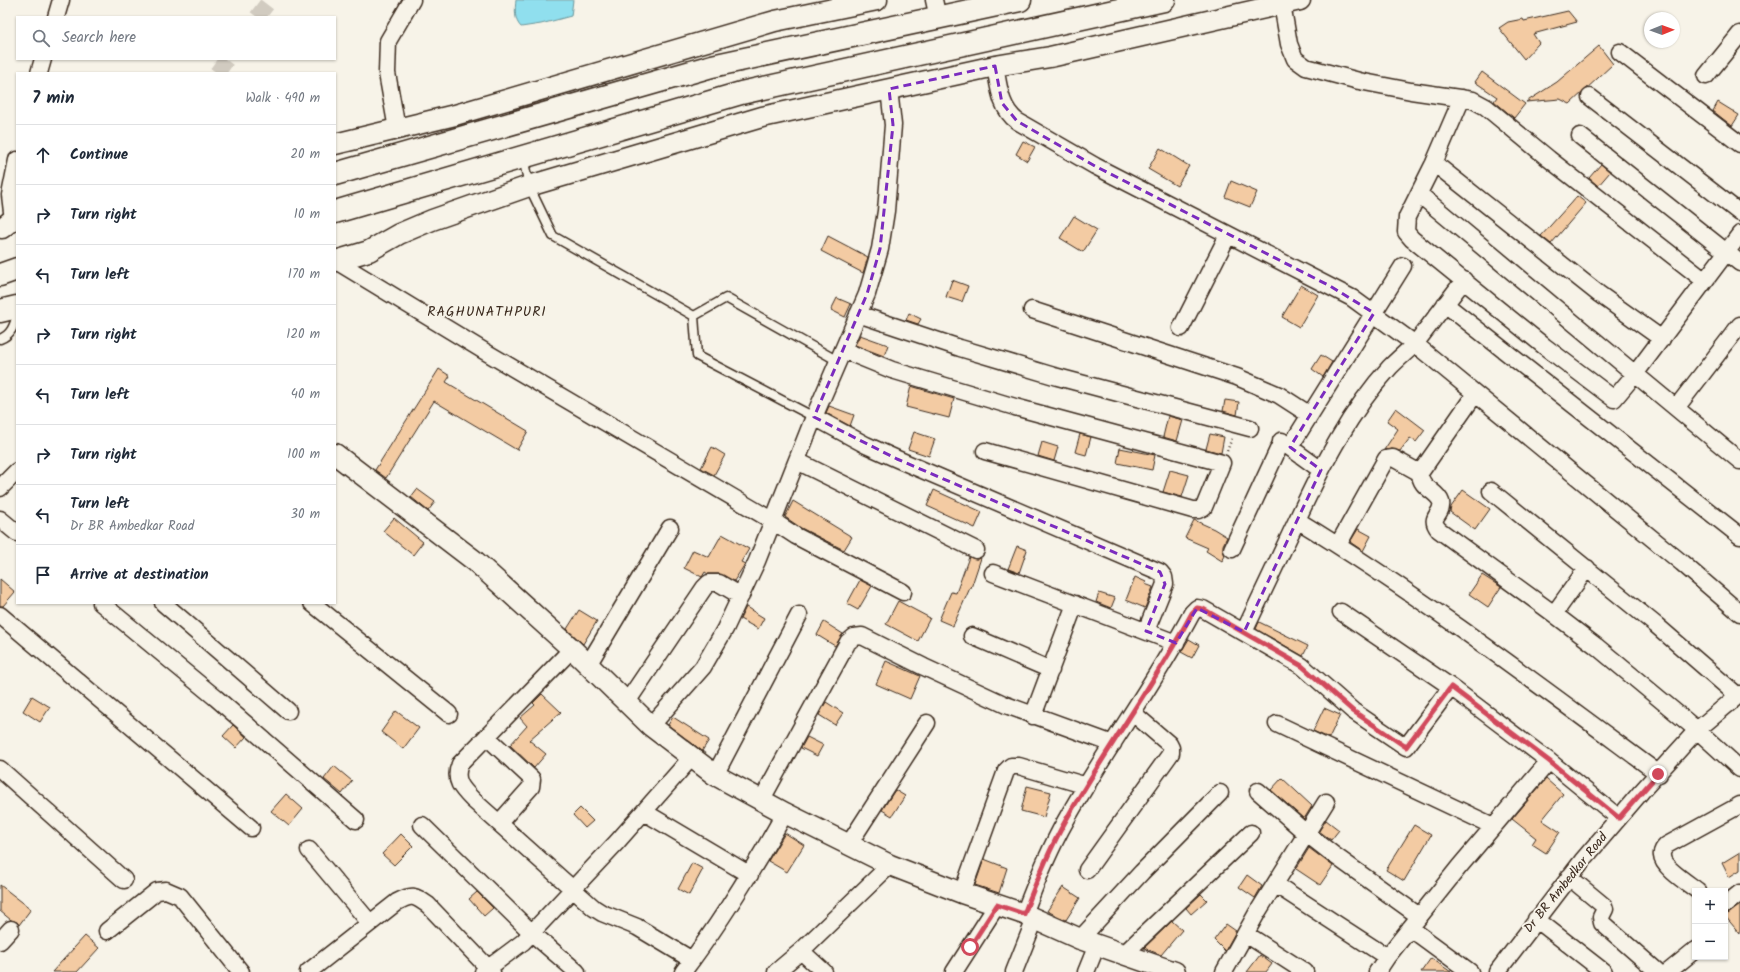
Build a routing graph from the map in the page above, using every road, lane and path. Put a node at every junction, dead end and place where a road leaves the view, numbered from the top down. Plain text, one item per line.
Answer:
1 (61, 0) edge
2 (412, 0) edge
3 (877, 0) edge
4 (1020, 0) edge
5 (1164, 0) edge
6 (1291, 2) edge
7 (936, 9) edge
8 (56, 16) edge
9 (1740, 34) edge
10 (1620, 52) dead end
11 (43, 60) edge
12 (995, 66) junction
13 (39, 72) edge
14 (1706, 76) dead end
15 (889, 89) junction
16 (1590, 96) dead end
17 (1462, 98) junction
18 (397, 129) junction
19 (1580, 136) dead end
20 (336, 144) edge
21 (1740, 144) edge
22 (523, 156) junction
23 (1434, 163) junction
24 (16, 165) edge
25 (336, 174) edge
26 (529, 186) junction
27 (1419, 194) junction
28 (336, 212) edge
29 (1740, 213) edge
30 (10, 225) edge
31 (1740, 234) edge
32 (1228, 235) junction
33 (1727, 252) junction
34 (336, 261) edge
35 (1740, 263) edge
36 (1403, 266) dead end
37 (16, 269) edge
38 (0, 275) edge
39 (1464, 280) junction
40 (1705, 281) junction
41 (1446, 304) junction
42 (16, 307) edge
43 (1032, 310) dead end
44 (0, 312) edge
45 (1374, 313) junction
46 (858, 314) junction
47 (694, 316) junction
48 (16, 319) edge
49 (1740, 325) edge
50 (1181, 328) dead end
51 (0, 339) edge
52 (1662, 339) junction
53 (1414, 344) junction
54 (840, 356) junction
55 (1635, 374) junction
56 (1475, 394) junction
57 (1676, 408) junction
58 (1310, 415) junction
59 (814, 417) junction
60 (1244, 425) joint
61 (1283, 442) junction
62 (985, 451) dead end
63 (336, 455) edge
64 (797, 461) junction
65 (1740, 461) edge
66 (1222, 463) junction
67 (1321, 470) junction
68 (1420, 473) junction
69 (1491, 490) dead end
70 (0, 519) edge
71 (1297, 520) junction
72 (773, 521) junction
73 (670, 528) dead end
74 (16, 532) edge
75 (1740, 536) edge
76 (1338, 545) junction
77 (1232, 549) dead end
78 (976, 550) dead end
79 (1587, 568) junction
80 (993, 573) dead end
81 (902, 592) dead end
82 (741, 596) junction
83 (102, 604) edge
84 (164, 604) edge
85 (313, 604) edge
86 (1076, 604) junction
87 (1341, 612) dead end
88 (1740, 613) edge
89 (1554, 614) junction
90 (0, 615) edge
91 (799, 615) dead end
92 (1146, 631) junction
93 (1244, 632) junction
94 (972, 636) dead end
95 (1176, 643) junction
96 (572, 649) junction
97 (588, 665) junction
98 (1051, 670) junction
99 (1451, 687) junction
100 (1739, 695) edge
101 (627, 702) junction
102 (288, 711) dead end
103 (1133, 713) junction
104 (449, 714) dead end
105 (1034, 716) junction
106 (927, 723) dead end
107 (1277, 724) dead end
108 (652, 726) junction
109 (1697, 730) junction
110 (487, 737) junction
111 (1113, 744) junction
112 (691, 758) junction
113 (1549, 761) junction
114 (0, 769) edge
115 (1740, 769) edge
116 (1658, 774) junction
117 (716, 775) junction
118 (1087, 786) junction
119 (1258, 791) dead end
120 (1220, 793) dead end
121 (761, 801) junction
122 (1326, 802) dead end
123 (1740, 805) edge
124 (644, 812) junction
125 (786, 814) junction
126 (1619, 818) junction
127 (356, 820) dead end
128 (499, 823) junction
129 (422, 825) dead end
130 (1493, 826) junction
131 (251, 828) dead end
132 (1251, 833) dead end
133 (1307, 834) junction
134 (849, 844) junction
135 (309, 850) dead end
136 (890, 865) junction
137 (1088, 870) dead end
138 (750, 875) junction
139 (1569, 877) junction
140 (124, 880) dead end
141 (1275, 884) junction
142 (1694, 888) edge
143 (572, 890) junction
144 (962, 893) junction
145 (1740, 893) edge
146 (1728, 903) edge
147 (997, 905) junction
148 (1029, 917) junction
149 (1536, 919) junction
150 (1415, 922) junction
151 (370, 923) junction
152 (11, 929) dead end
153 (107, 931) dead end
154 (532, 933) junction
155 (1246, 934) junction
156 (0, 941) edge
157 (1088, 942) junction
158 (801, 951) junction
159 (1692, 952) edge
160 (1124, 954) junction
161 (1387, 957) junction
162 (687, 966) edge
163 (487, 971) edge
164 (241, 972) edge
165 (308, 972) edge
166 (577, 972) edge
167 (776, 972) edge
168 (824, 972) edge
169 (954, 972) edge
170 (1014, 972) edge
171 (1086, 972) edge
172 (1174, 972) edge
173 (1224, 972) edge
174 (1305, 972) edge
175 (1377, 972) edge
176 (1470, 972) edge
177 (1497, 972) edge
178 (1604, 972) edge
179 (1658, 972) edge
180 (1668, 972) edge

1 - 8 street
2 - 18 street
3 - 18 street
4 - 7 main road
5 - 22 main road
6 - 12 street
6 - 17 street
7 - 25 main road
9 - 14 street
10 - 21 street
11 - 13 street
12 - 15 street
12 - 32 street
15 - 26 street
15 - 46 street
16 - 29 street
17 - 23 street
17 - 40 street
18 - 20 street
19 - 33 street
22 - 26 lane
22 - 28 main road
23 - 27 street
23 - 52 street
24 - 30 street
26 - 34 street
26 - 47 lane
27 - 39 street
27 - 55 street
31 - 33 street
32 - 45 street
32 - 50 street
33 - 35 street
33 - 40 street
34 - 72 street
36 - 45 street
37 - 38 main road
39 - 41 street
39 - 55 street
40 - 52 street
41 - 53 street
41 - 75 street
42 - 44 main road
43 - 58 street
45 - 53 street
45 - 58 street
46 - 54 street
46 - 60 street
47 - 54 lane
47 - 59 lane
48 - 51 lane
49 - 57 street
52 - 55 street
53 - 56 street
53 - 67 street
54 - 59 street
54 - 66 street
55 - 57 street
56 - 68 street
56 - 88 street
57 - 65 street
58 - 61 street
59 - 64 street
59 - 92 street
60 - 66 path
61 - 67 street
61 - 77 street
62 - 66 street
63 - 96 street
64 - 72 street
64 - 78 street
67 - 71 street
68 - 76 street
68 - 89 street
69 - 79 street
70 - 74 street
71 - 76 street
71 - 93 street
72 - 81 street
72 - 82 street
73 - 97 street
76 - 116 street
79 - 89 street
79 - 100 street
80 - 86 street
82 - 101 street
82 - 108 street
83 - 127 street
84 - 102 street
85 - 104 street
86 - 92 street
86 - 98 street
87 - 99 street
89 - 109 street
90 - 131 street
91 - 117 street
92 - 95 street
93 - 95 street
93 - 99 street
94 - 98 street
95 - 103 street
96 - 97 street
96 - 110 street
97 - 101 street
98 - 105 street
99 - 113 street
100 - 109 street, Dr BR Ambedkar Road
101 - 108 street
103 - 111 street
103 - 137 street
105 - 111 street
105 - 121 street
106 - 134 street
107 - 130 street
108 - 112 street
109 - 115 street
109 - 116 street, Dr BR Ambedkar Road
110 - 128 street
110 - 128 street
111 - 118 street
112 - 117 street
112 - 124 street
113 - 126 street
113 - 130 street
114 - 140 street
116 - 126 street, Dr BR Ambedkar Road
117 - 121 street
118 - 144 street
118 - 148 street
119 - 133 street
120 - 157 street
121 - 125 street
122 - 133 street
123 - 142 street
124 - 138 street
124 - 143 street
125 - 134 street
125 - 138 street
126 - 139 street, Dr BR Ambedkar Road
128 - 143 street
129 - 154 street
130 - 150 street
132 - 160 street
133 - 141 street
133 - 150 street
134 - 136 street
135 - 151 street
136 - 144 street
136 - 158 street
138 - 162 street
139 - 149 street, Dr BR Ambedkar Road
139 - 179 street
141 - 155 street
141 - 161 street
143 - 154 street
143 - 162 street
144 - 147 street
145 - 146 street
147 - 148 street
147 - 169 street
148 - 157 street
148 - 170 street
149 - 177 street, Dr BR Ambedkar Road
149 - 178 street
150 - 161 street
150 - 176 street
151 - 163 street
151 - 165 street
152 - 156 street
153 - 164 street
154 - 163 street
154 - 166 street
155 - 173 street
155 - 174 street
157 - 160 street
157 - 171 street
158 - 167 street
158 - 168 street
159 - 180 street
160 - 172 street
161 - 175 street

